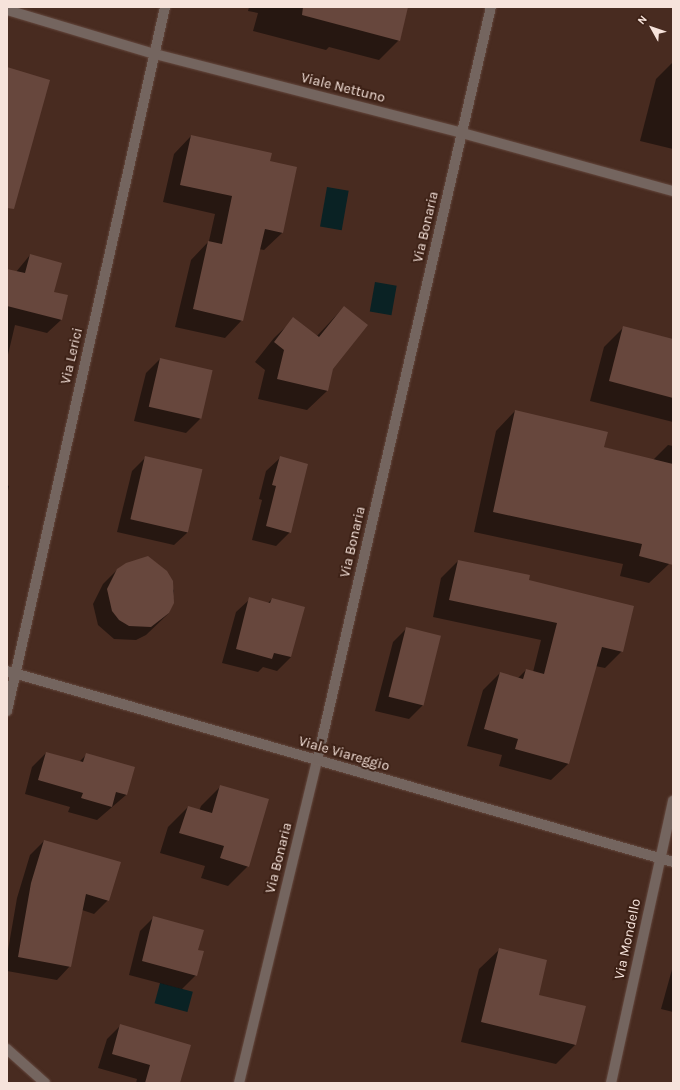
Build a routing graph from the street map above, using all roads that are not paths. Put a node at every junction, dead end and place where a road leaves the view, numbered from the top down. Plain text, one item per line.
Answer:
1 (165, 7) edge
2 (491, 7) edge
3 (7, 10) edge
4 (155, 54) junction
5 (462, 133) junction
6 (673, 191) edge
7 (11, 672) edge
8 (7, 711) edge
9 (317, 761) junction
10 (673, 801) edge
11 (660, 859) junction
12 (673, 862) edge
13 (7, 1049) edge
14 (45, 1083) edge
15 (239, 1083) edge
16 (611, 1083) edge

1 - 4 street, Via Lerici
2 - 5 street, Via Bonaria
3 - 4 street, Viale Nettuno
4 - 5 street, Viale Nettuno
4 - 7 street, Via Lerici
5 - 6 street, Viale Nettuno
5 - 9 street, Via Bonaria
7 - 8 street, Via Lerici
7 - 9 street, Viale Viareggio
9 - 11 street, Viale Viareggio
9 - 15 street, Via Bonaria
10 - 11 street, Via Mondello
11 - 12 street, Viale Viareggio
11 - 16 street, Via Mondello
13 - 14 street

